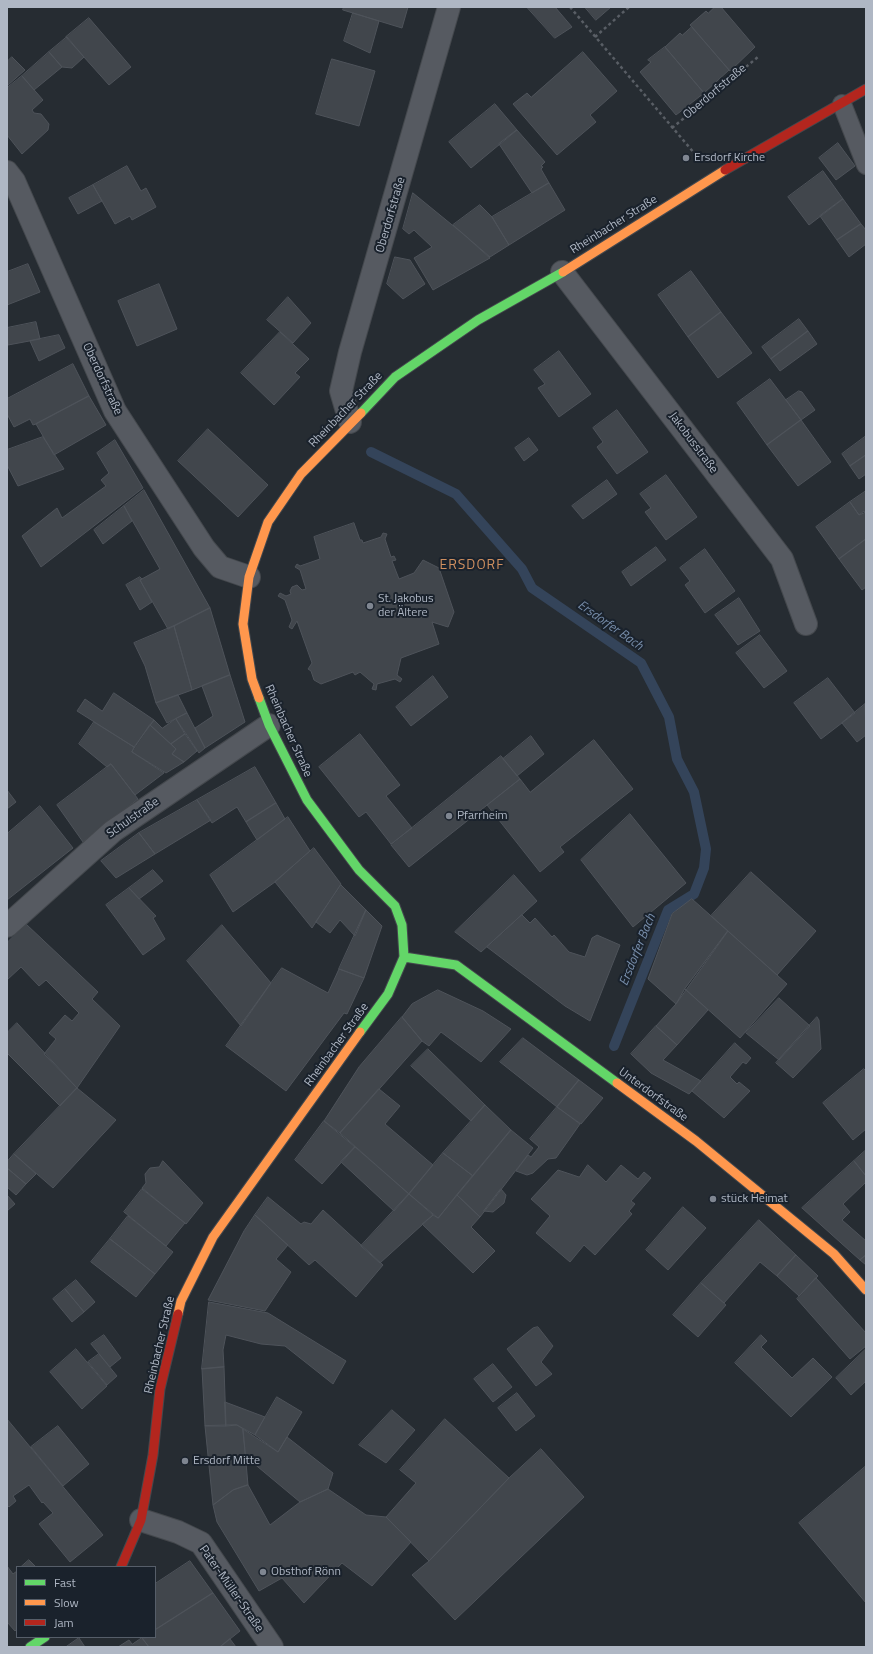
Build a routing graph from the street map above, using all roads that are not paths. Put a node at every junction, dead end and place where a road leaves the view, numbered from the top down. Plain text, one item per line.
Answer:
1 (449, 7) edge
2 (866, 89) edge
3 (842, 104) junction
4 (866, 164) edge
5 (7, 172) edge
6 (562, 272) junction
7 (350, 422) junction
8 (249, 577) junction
9 (806, 624) dead end
10 (270, 725) junction
11 (7, 926) edge
12 (404, 957) junction
13 (866, 1290) edge
14 (141, 1520) junction
15 (122, 1566) edge
16 (44, 1638) edge
17 (30, 1647) edge
18 (272, 1647) edge

1 - 7 street, Oberdorfstraße
2 - 3 main road, Rheinbacher Straße
3 - 4 lane
3 - 6 main road, Rheinbacher Straße
5 - 8 street, Oberdorfstraße
6 - 7 main road, Rheinbacher Straße
6 - 9 street, Jakobusstraße
7 - 8 main road, Rheinbacher Straße
8 - 10 main road, Rheinbacher Straße
10 - 11 street, Schulstraße
10 - 12 main road, Rheinbacher Straße
12 - 13 main road, Unterdorfstraße
12 - 14 main road, Rheinbacher Straße
14 - 15 main road, Rheinbacher Straße
14 - 18 street, Pater-Müller-Straße
16 - 17 main road

